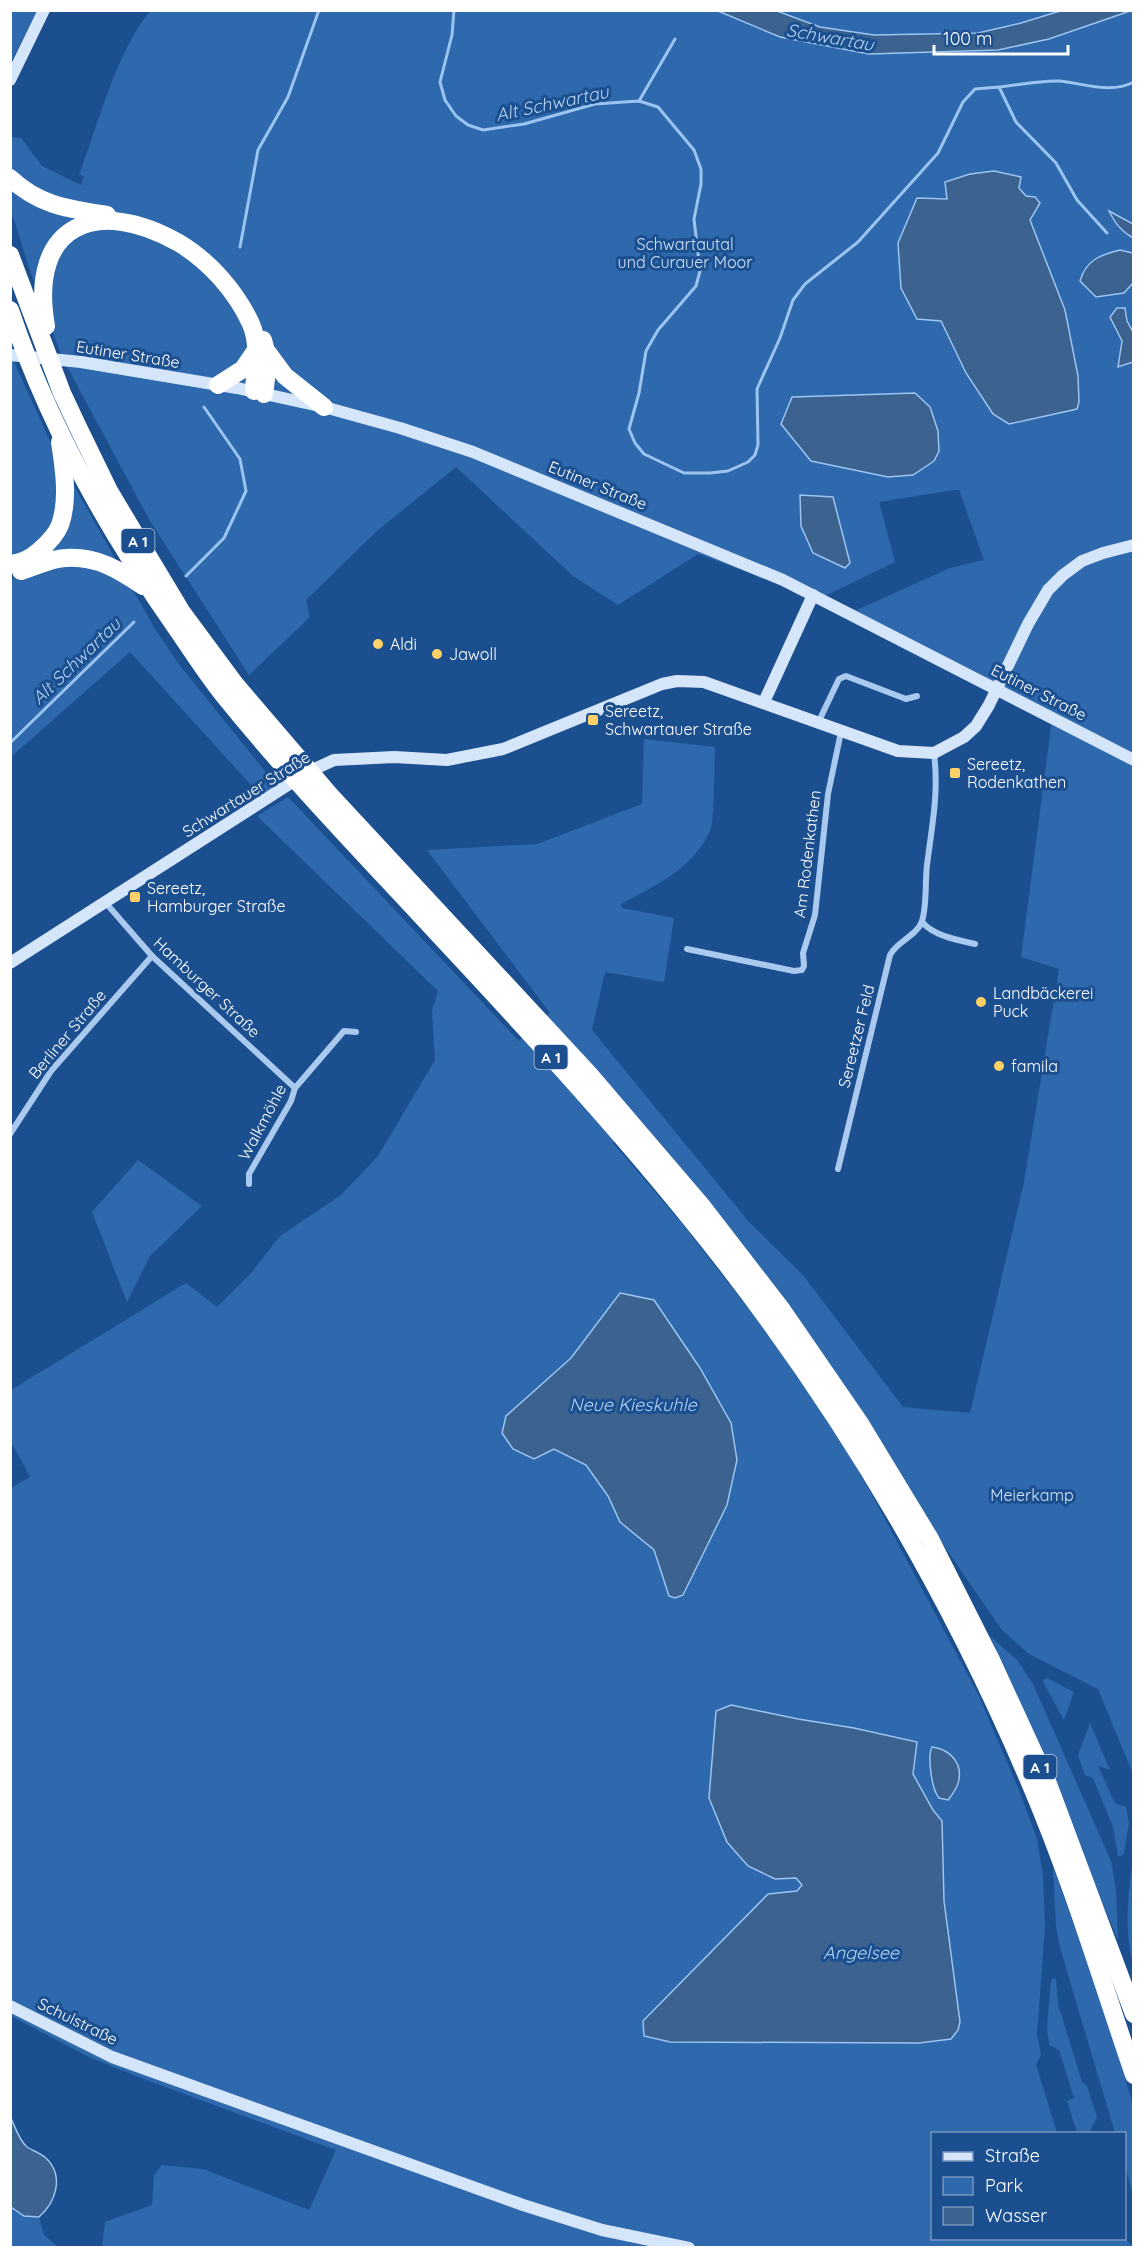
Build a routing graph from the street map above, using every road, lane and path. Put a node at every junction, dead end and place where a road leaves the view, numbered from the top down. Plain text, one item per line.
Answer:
1 (44, 10) edge
2 (10, 80) edge
3 (10, 178) edge
4 (10, 255) edge
5 (12, 315) edge
6 (40, 323) junction
7 (262, 351) junction
8 (10, 356) edge
9 (218, 385) junction
10 (259, 393) junction
11 (59, 403) junction
12 (324, 407) junction
13 (1134, 546) edge
14 (10, 564) edge
15 (10, 572) edge
16 (151, 592) junction
17 (813, 595) junction
18 (917, 696) dead end
19 (764, 702) junction
20 (818, 723) junction
21 (842, 732) junction
22 (934, 753) junction
23 (1134, 760) edge
24 (321, 798) junction
25 (105, 902) junction
26 (922, 922) junction
27 (975, 944) dead end
28 (687, 950) dead end
29 (152, 956) junction
30 (10, 963) edge
31 (356, 1032) dead end
32 (295, 1088) junction
33 (10, 1134) edge
34 (838, 1169) dead end
35 (249, 1184) dead end
36 (775, 1315) junction
37 (10, 2006) edge
38 (1134, 2014) edge
39 (1134, 2075) edge
40 (689, 2247) edge

1 - 2 main road
3 - 7 highway
4 - 6 highway, A 1
5 - 11 highway, A 1
6 - 7 highway
6 - 11 highway, A 1
7 - 9 highway
7 - 10 highway
7 - 12 highway
8 - 9 main road, Eutiner Straße
9 - 10 main road, Eutiner Straße
10 - 12 main road, Eutiner Straße
11 - 14 highway
11 - 16 highway, A 1
11 - 24 highway, A 1
12 - 17 main road, Eutiner Straße
13 - 22 main road
15 - 16 highway
16 - 24 highway, A 1
17 - 19 main road
17 - 23 main road, Eutiner Straße
18 - 20 street
19 - 20 main road, Schwartauer Straße
19 - 25 main road, Schwartauer Straße
20 - 21 main road, Schwartauer Straße
21 - 22 main road, Schwartauer Straße
21 - 28 street, Am Rodenkathen
22 - 26 street
24 - 36 highway, A 1
25 - 29 street, Hamburger Straße
25 - 30 main road, Schwartauer Straße
26 - 27 street
26 - 34 street, Sereetzer Feld
29 - 32 street, Hamburger Straße
29 - 33 street, Berliner Straße
31 - 32 street, Walkmöhle
32 - 35 street, Walkmöhle
36 - 38 highway, A 1
36 - 39 highway, A 1
37 - 40 main road, Schulstraße

